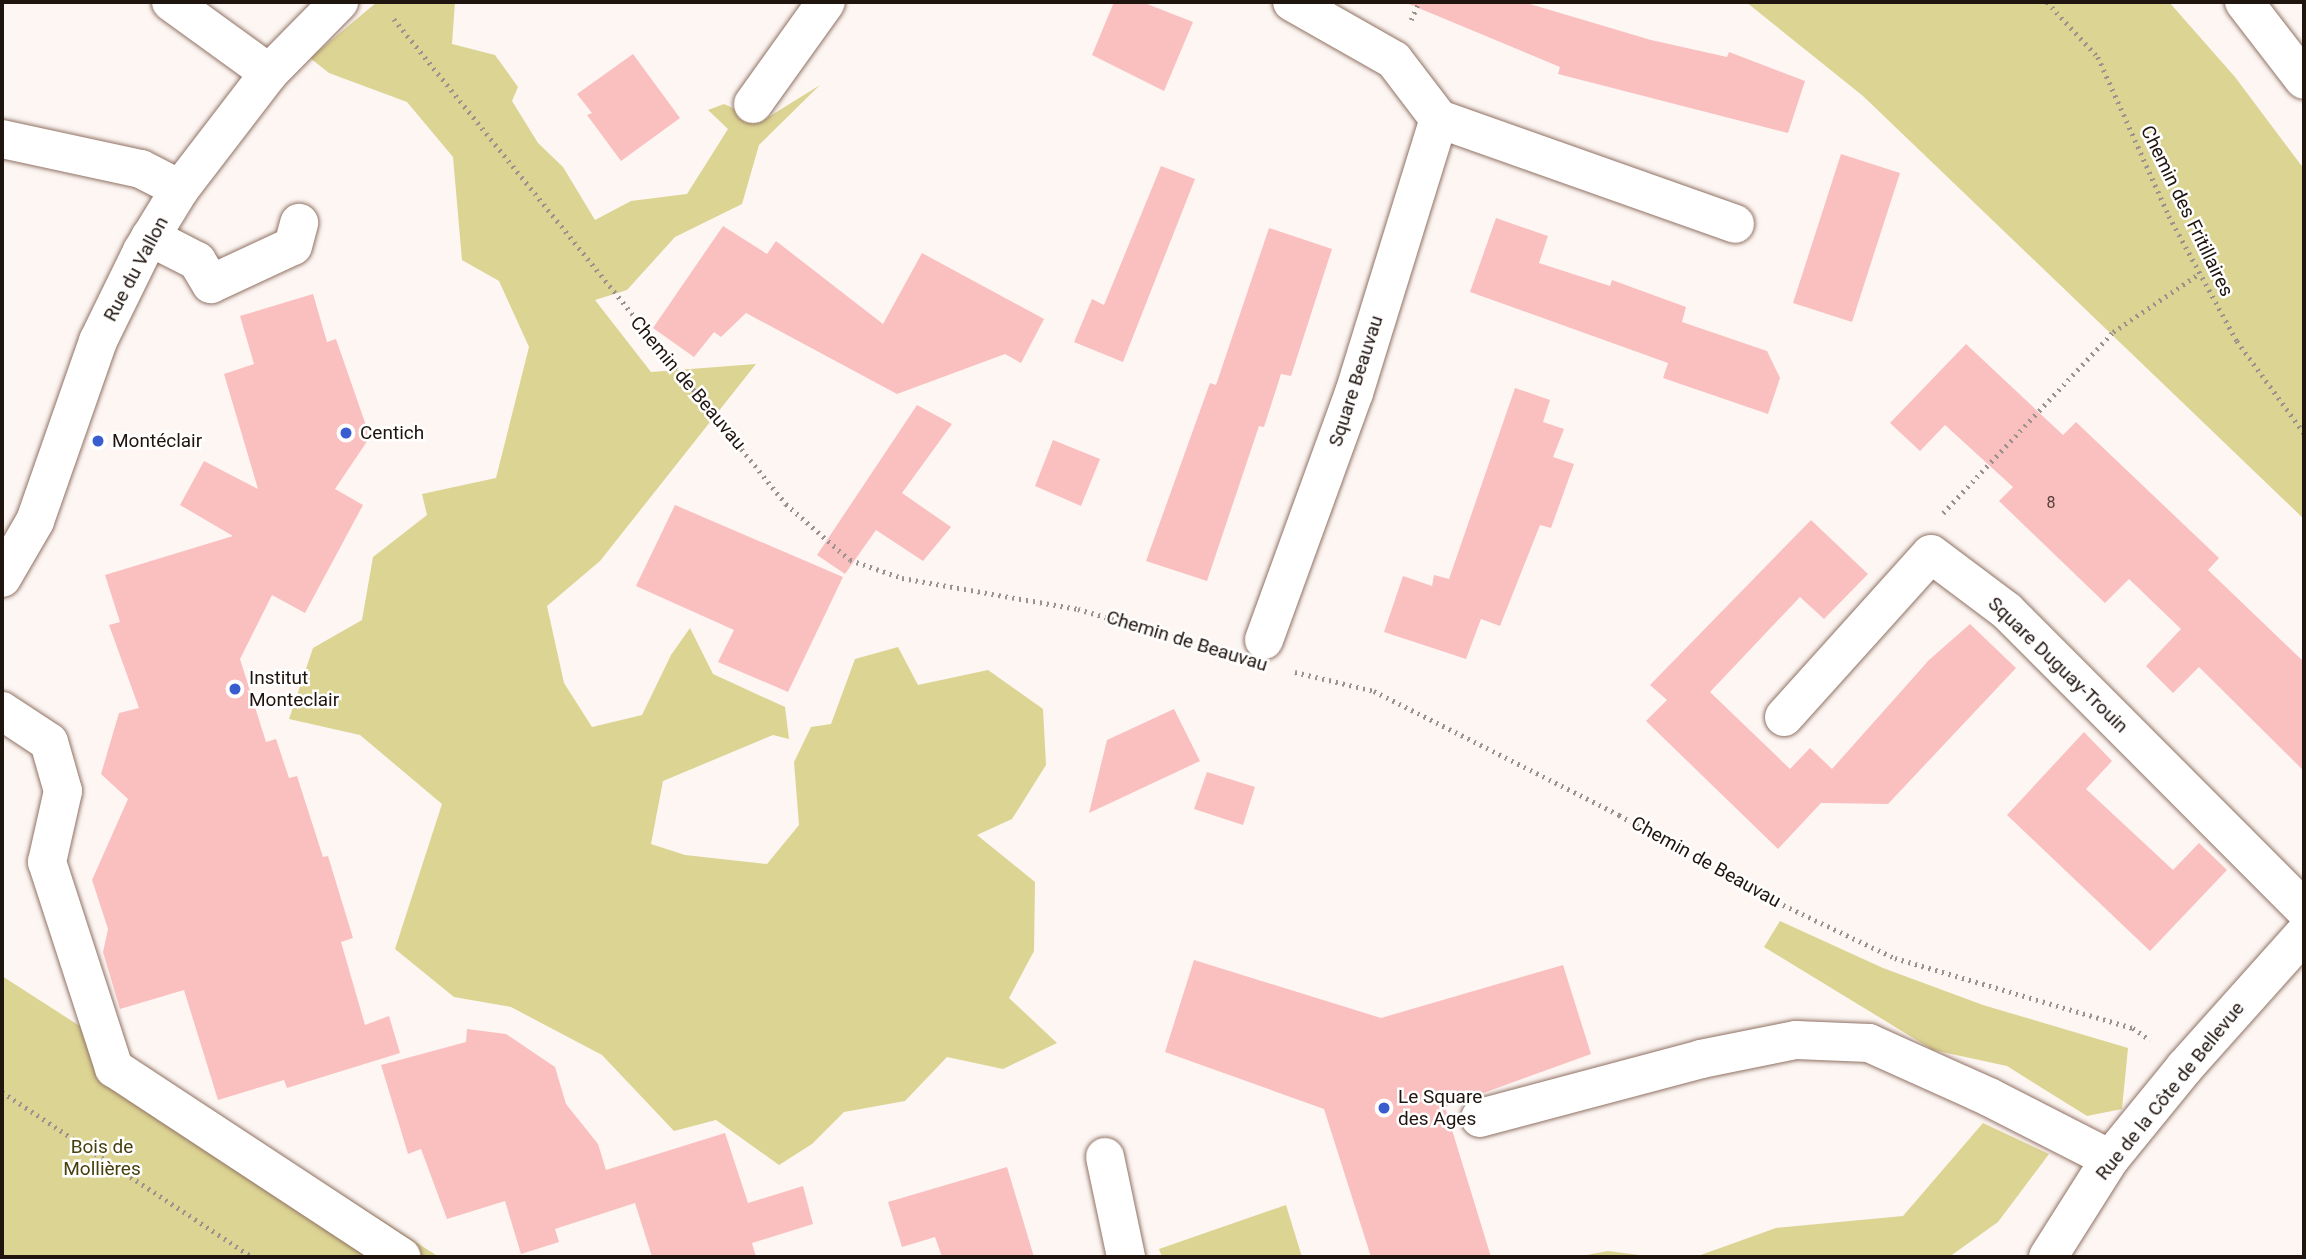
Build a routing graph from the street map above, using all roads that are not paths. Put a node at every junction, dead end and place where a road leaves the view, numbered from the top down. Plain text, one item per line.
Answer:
1 (171, 2) edge
2 (339, 2) edge
3 (826, 2) edge
4 (1292, 2) edge
5 (2244, 2) edge
6 (269, 73) junction
7 (2304, 80) edge
8 (753, 104) dead end
9 (1439, 119) junction
10 (2, 139) edge
11 (180, 189) junction
12 (299, 223) dead end
13 (1735, 224) dead end
14 (150, 237) junction
15 (2, 578) edge
16 (1261, 655) road end
17 (2, 711) edge
18 (1784, 717) dead end
19 (2304, 909) edge
20 (2304, 934) edge
21 (1480, 1118) dead end
22 (1105, 1157) dead end
23 (2110, 1159) junction
24 (402, 1257) edge
25 (1126, 1257) edge
26 (2048, 1257) edge

1 - 6 street
2 - 6 street, Rue du Vallon
3 - 8 street
4 - 9 street
5 - 7 street
6 - 11 street, Rue du Vallon
9 - 13 street
9 - 16 street, Square Beauvau
10 - 11 street
11 - 14 street, Rue du Vallon
12 - 14 street
14 - 15 street, Rue du Vallon
17 - 24 street
18 - 19 street, Square Duguay-Trouin
20 - 23 street, Rue de la Côte de Bellevue
21 - 23 street
22 - 25 street
23 - 26 street, Rue de la Côte de Bellevue

